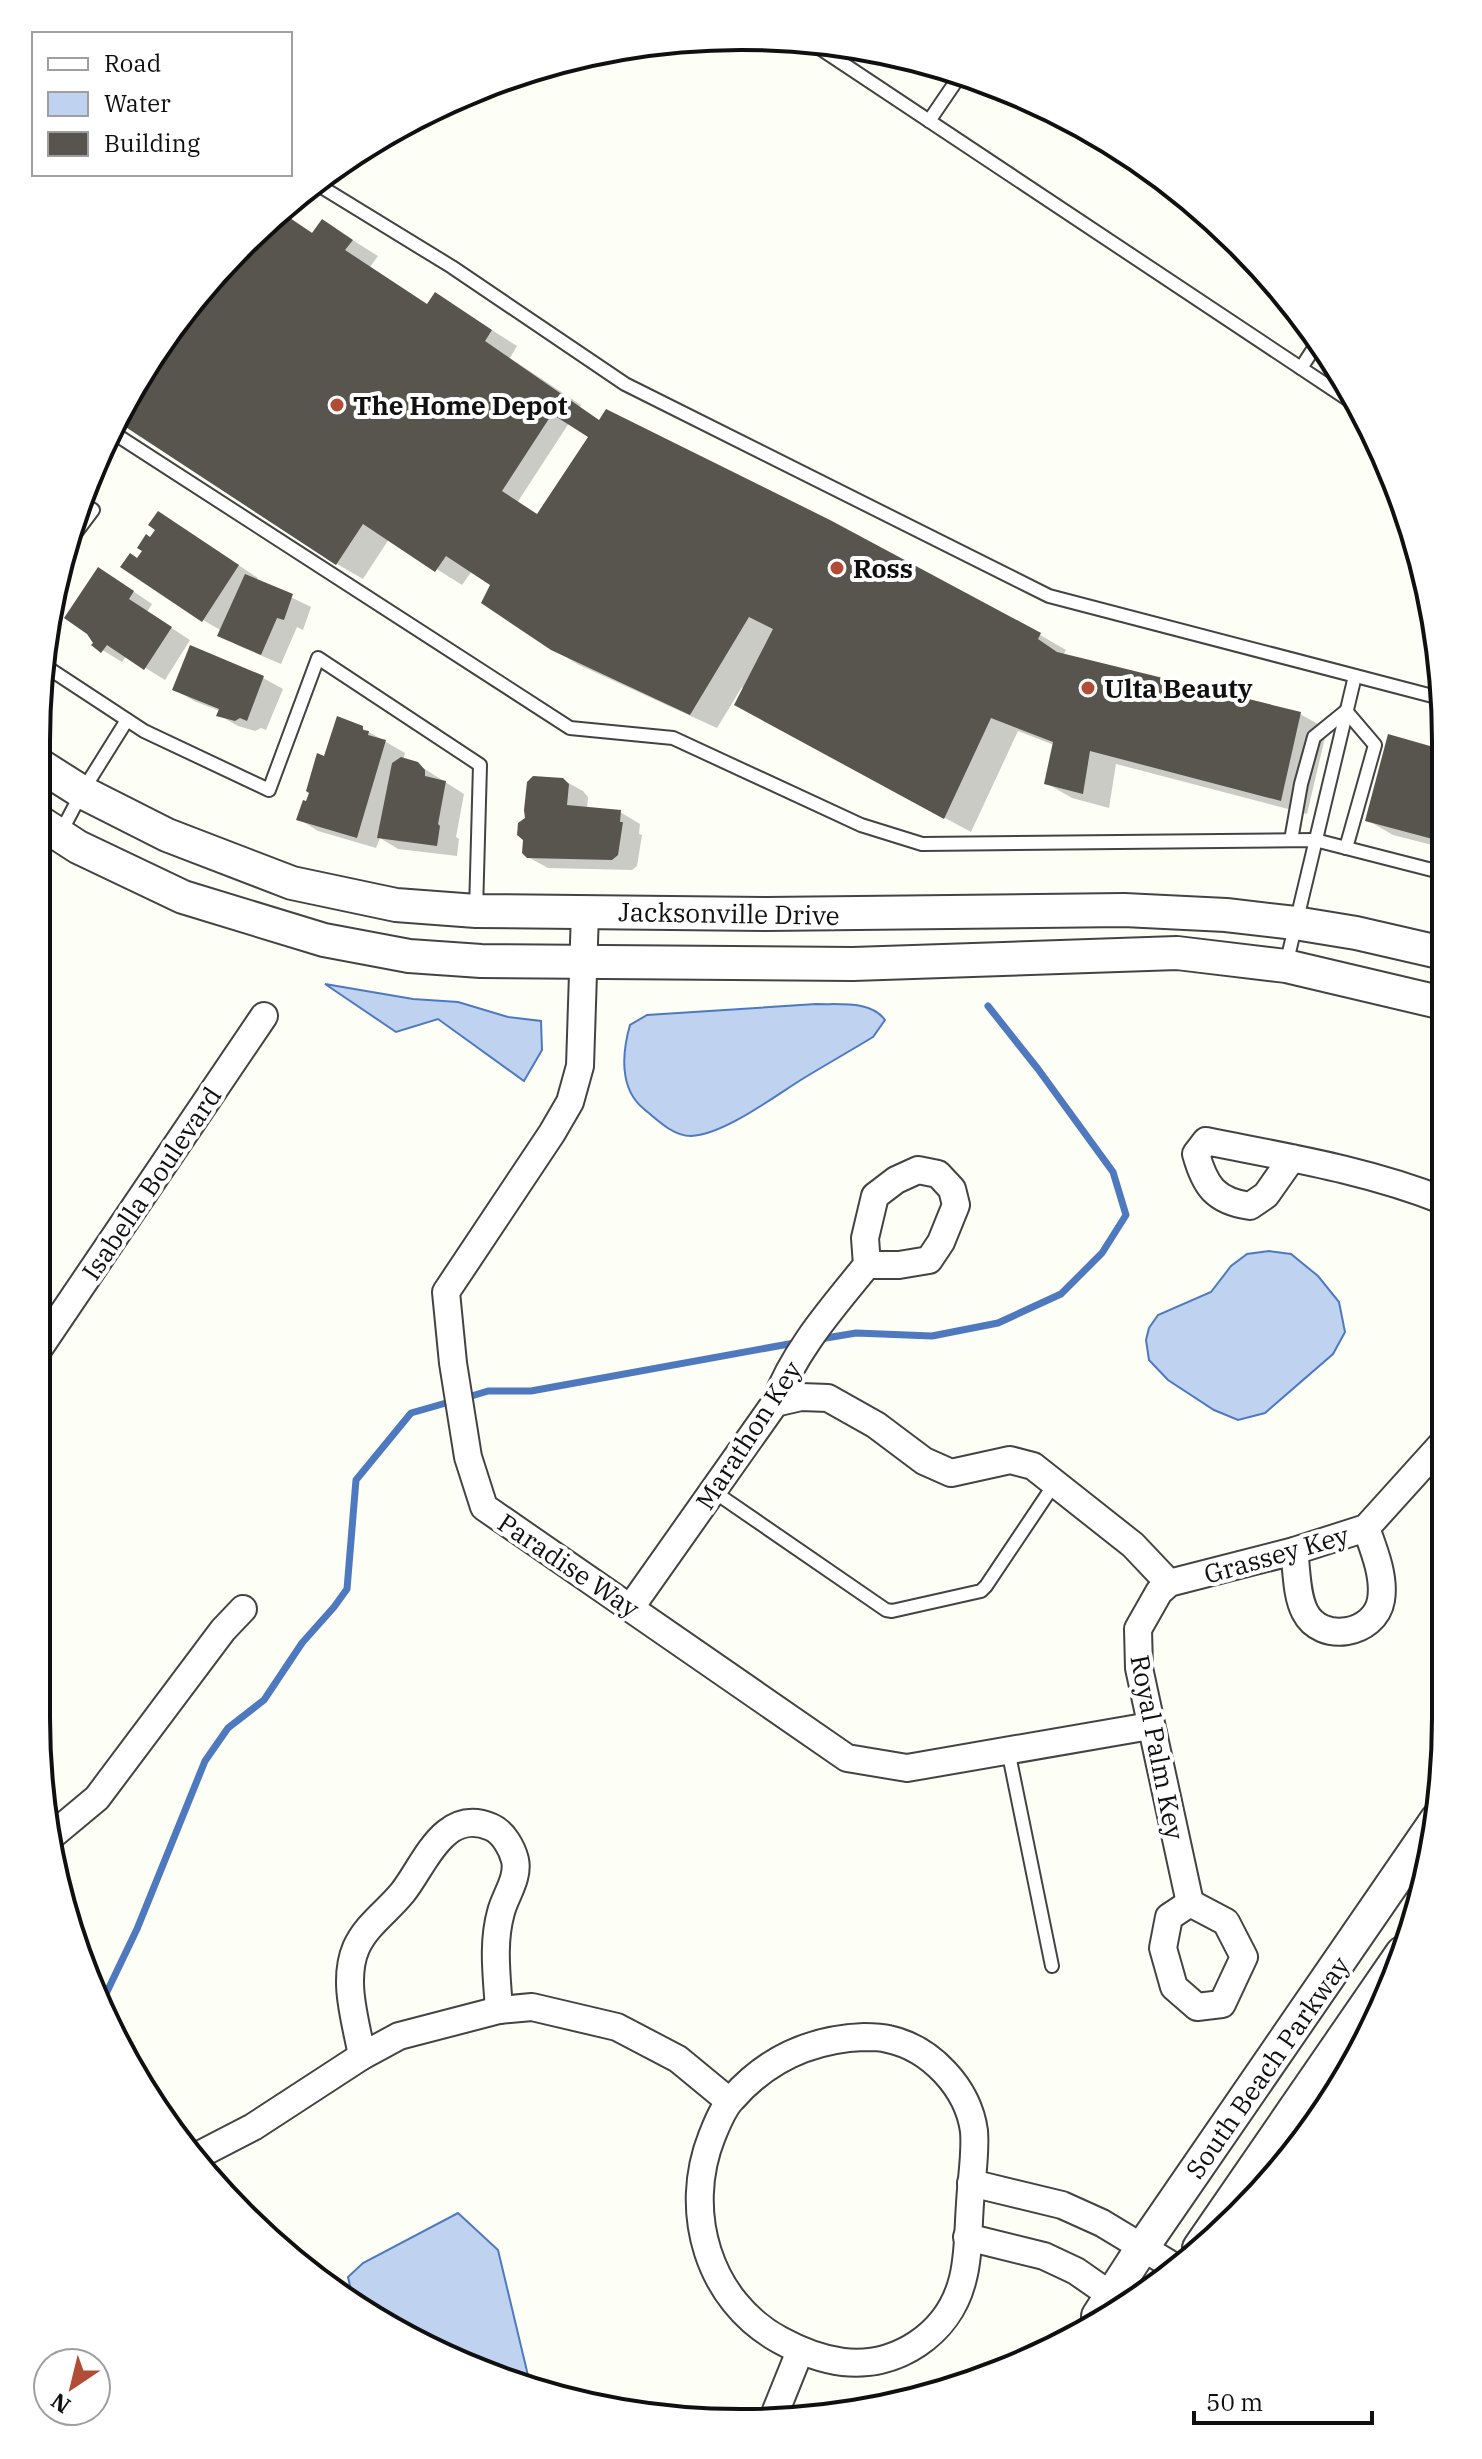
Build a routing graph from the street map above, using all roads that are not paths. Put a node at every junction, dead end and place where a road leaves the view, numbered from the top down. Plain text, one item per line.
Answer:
1 (832, 56) edge
2 (954, 84) edge
3 (929, 121) junction
4 (325, 189) edge
5 (1312, 351) edge
6 (1301, 368) junction
7 (1336, 392) edge
8 (120, 437) edge
9 (54, 672) edge
10 (1355, 676) junction
11 (1431, 696) edge
12 (1346, 711) junction
13 (127, 720) junction
14 (50, 772) edge
15 (82, 792) junction
16 (50, 829) edge
17 (1291, 840) junction
18 (1315, 840) junction
19 (1346, 848) junction
20 (1432, 870) edge
21 (476, 911) junction
22 (585, 912) junction
23 (1295, 923) junction
24 (1432, 951) edge
25 (583, 961) junction
26 (1286, 966) junction
27 (1432, 1000) edge
28 (264, 1016) dead end
29 (1292, 1158) dead end
30 (1432, 1196) edge
31 (867, 1265) dead end
32 (50, 1332) edge
33 (778, 1394) junction
34 (1432, 1455) edge
35 (1055, 1483) junction
36 (713, 1491) junction
37 (1366, 1528) junction
38 (1294, 1551) junction
39 (1169, 1583) junction
40 (631, 1607) junction
41 (243, 1609) dead end
42 (1150, 1726) junction
43 (1008, 1750) junction
44 (59, 1829) edge
45 (1421, 1843) edge
46 (1190, 1903) dead end
47 (1052, 1966) dead end
48 (1374, 1994) edge
49 (499, 2010) junction
50 (362, 2056) junction
51 (729, 2101) junction
52 (204, 2152) edge
53 (971, 2183) junction
54 (1222, 2214) edge
55 (967, 2237) junction
56 (1142, 2248) junction
57 (1167, 2262) edge
58 (1114, 2299) edge
59 (1109, 2303) edge
60 (800, 2351) junction
61 (777, 2408) edge

1 - 3 lane
2 - 3 lane
3 - 6 lane
4 - 10 lane
5 - 6 lane
6 - 7 lane
8 - 17 lane
9 - 13 lane
10 - 11 lane
10 - 12 lane
12 - 17 lane
12 - 18 lane
12 - 19 lane
13 - 15 lane
13 - 21 lane
14 - 15 street, Jacksonville Drive
15 - 16 lane
15 - 21 street, Jacksonville Drive
16 - 25 street, Jacksonville Drive
17 - 18 lane
18 - 19 lane
18 - 23 lane
19 - 20 lane
21 - 22 street, Jacksonville Drive
22 - 23 street, Jacksonville Drive
22 - 25 street, Paradise Way
23 - 24 street, Jacksonville Drive
23 - 26 lane
25 - 26 street, Jacksonville Drive
25 - 40 street, Paradise Way
26 - 27 street, Jacksonville Drive
28 - 32 street, Isabella Boulevard
29 - 30 street
31 - 33 street, Marathon Key
33 - 35 street
33 - 36 street, Marathon Key
34 - 37 street, Grassey Key
35 - 36 lane
35 - 39 street
36 - 40 street, Marathon Key
37 - 38 street, Grassey Key
37 - 38 street
38 - 39 street, Grassey Key
39 - 42 street, Royal Palm Key
40 - 43 street, Paradise Way
41 - 44 street
42 - 43 street, Paradise Way
42 - 46 street, Royal Palm Key
43 - 47 lane
45 - 56 street, South Beach Parkway
48 - 54 street, South Beach Parkway
49 - 50 street
49 - 50 street
49 - 51 street
50 - 52 street
51 - 53 street
51 - 60 street
53 - 55 street
53 - 56 street
55 - 59 street
55 - 60 street
56 - 57 street
56 - 58 street, South Beach Parkway
60 - 61 street

